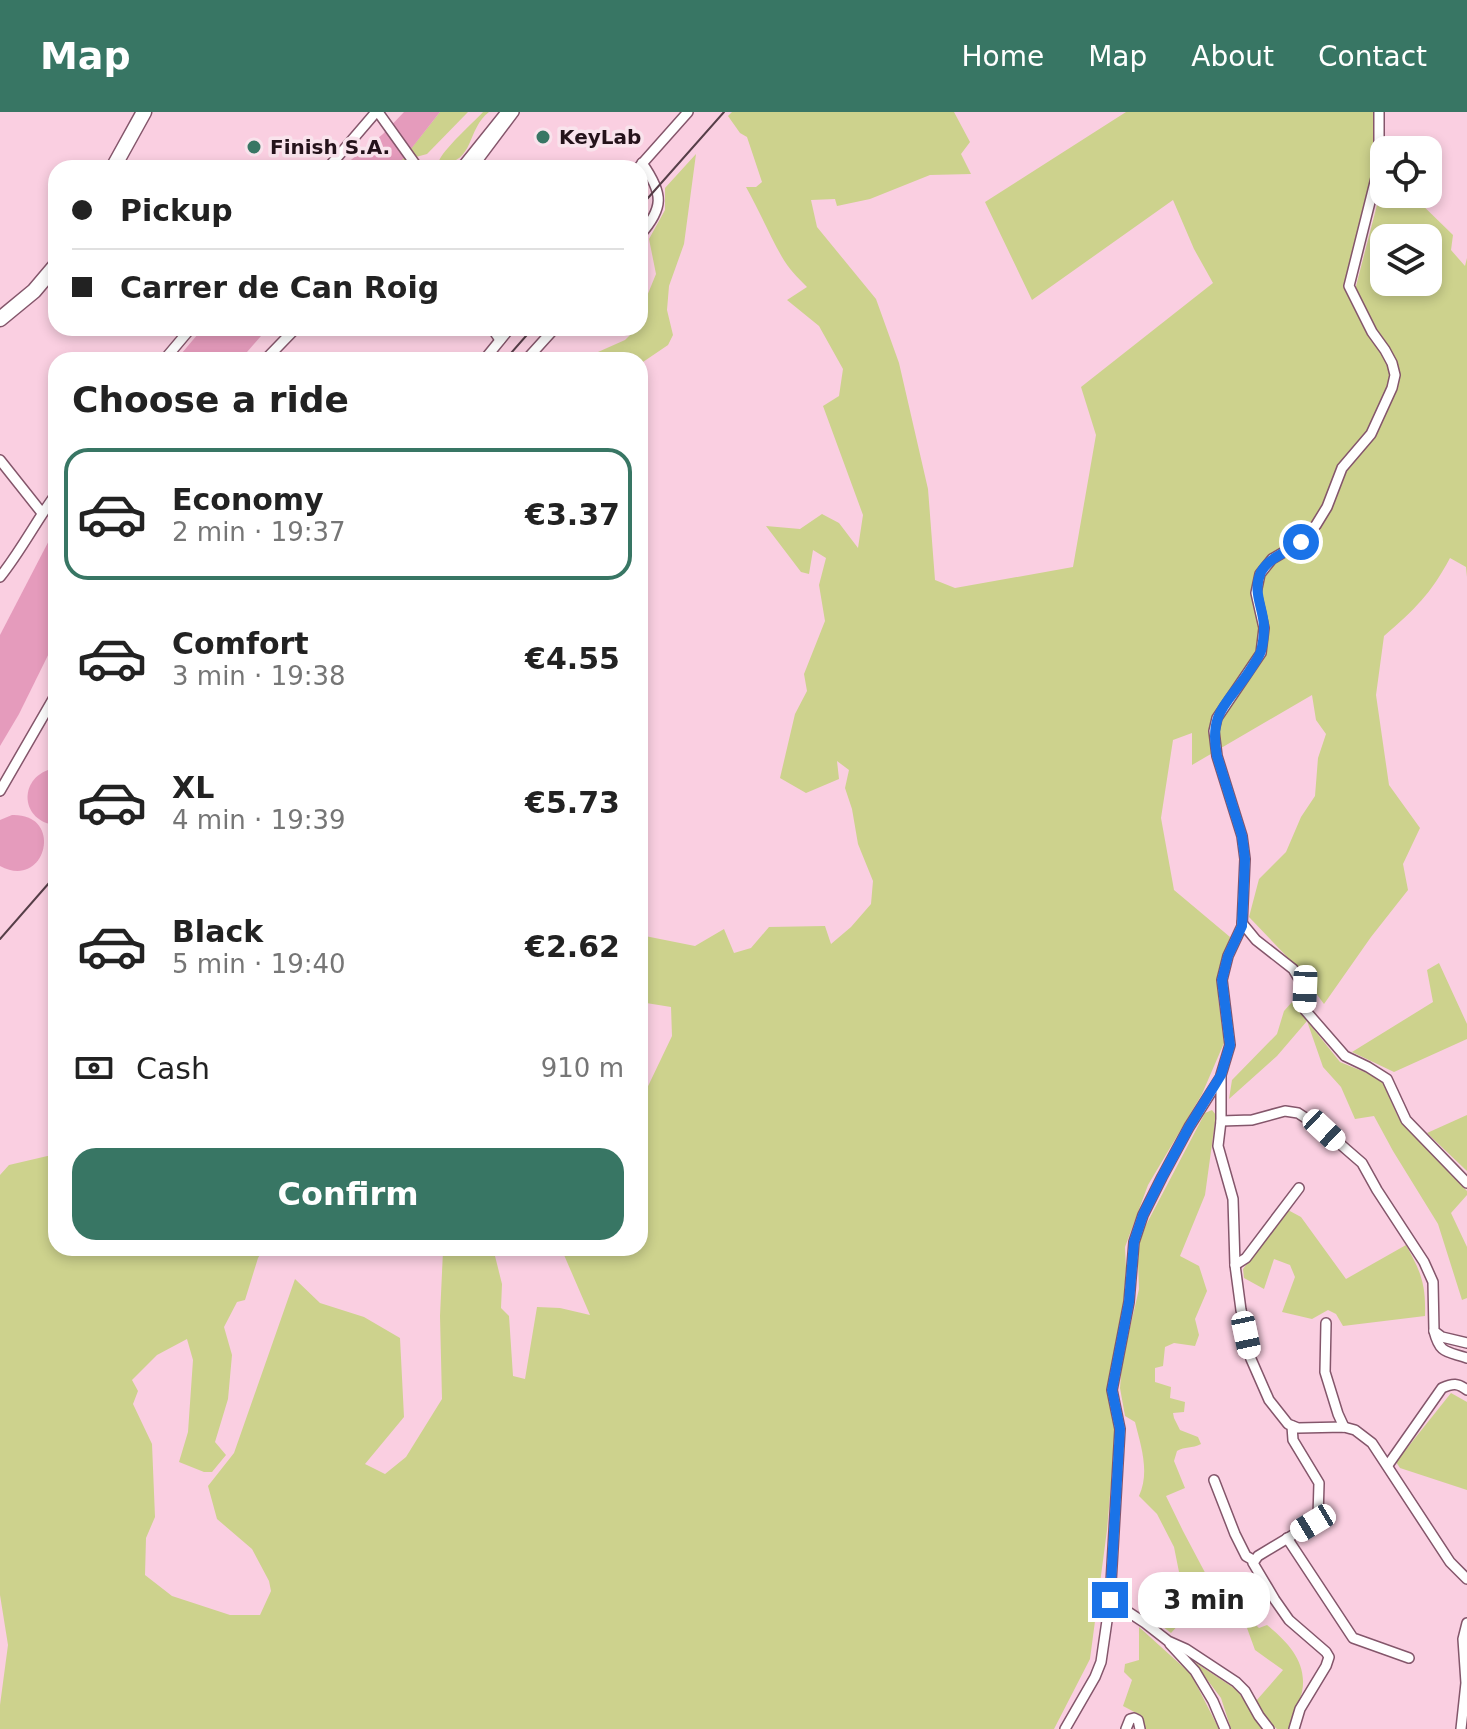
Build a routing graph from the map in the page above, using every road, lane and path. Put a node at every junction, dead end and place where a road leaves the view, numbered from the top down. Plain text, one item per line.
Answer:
1 (144, 112) edge
2 (506, 112) edge
3 (514, 112) edge
4 (688, 112) edge
5 (1379, 112) edge
6 (379, 114) edge
7 (117, 160) edge
8 (336, 160) edge
9 (412, 160) edge
10 (467, 160) edge
11 (478, 160) edge
12 (645, 160) edge
13 (648, 178) edge
14 (648, 225) edge
15 (48, 274) edge
16 (0, 319) edge
17 (184, 336) edge
18 (288, 336) edge
19 (497, 336) edge
20 (503, 336) edge
21 (548, 336) edge
22 (500, 340) junction
23 (171, 352) edge
24 (273, 352) edge
25 (490, 352) edge
26 (533, 352) edge
27 (0, 460) edge
28 (48, 505) edge
29 (42, 513) junction
30 (0, 577) edge
31 (48, 708) edge
32 (0, 791) edge
33 (1242, 923) junction
34 (1222, 1071) junction
35 (1221, 1121) junction
36 (1467, 1183) edge
37 (1299, 1188) dead end
38 (1235, 1265) junction
39 (1326, 1323) dead end
40 (1434, 1331) junction
41 (1467, 1343) edge
42 (1467, 1358) edge
43 (1467, 1390) edge
44 (1292, 1426) junction
45 (1344, 1427) junction
46 (1388, 1465) junction
47 (1214, 1480) dead end
48 (1287, 1538) junction
49 (1253, 1560) junction
50 (1467, 1579) edge
51 (1110, 1600) junction
52 (1467, 1623) edge
53 (1168, 1641) junction
54 (1409, 1658) dead end
55 (1065, 1729) edge
56 (1126, 1729) edge
57 (1140, 1729) edge
58 (1225, 1729) edge
59 (1269, 1729) edge
60 (1294, 1729) edge
61 (1461, 1729) edge

1 - 7 main road
2 - 10 street
3 - 11 street
4 - 12 street
5 - 33 street
6 - 8 street
6 - 9 street
13 - 14 street
15 - 16 main road
17 - 23 street
18 - 24 street
19 - 22 street
20 - 22 street
21 - 26 street
22 - 25 street
27 - 29 street
28 - 29 street
29 - 30 street
31 - 32 street
33 - 34 street
33 - 36 street
34 - 35 street
34 - 51 street
35 - 38 street
35 - 40 street
37 - 38 street
38 - 44 street
39 - 45 street
40 - 41 street
40 - 42 street
43 - 46 street
44 - 45 street
44 - 48 street
45 - 46 street
46 - 50 street
47 - 49 street
48 - 49 street
48 - 54 street
49 - 60 street
51 - 53 street
51 - 55 street
52 - 61 street
53 - 58 street
53 - 59 street
56 - 57 street

